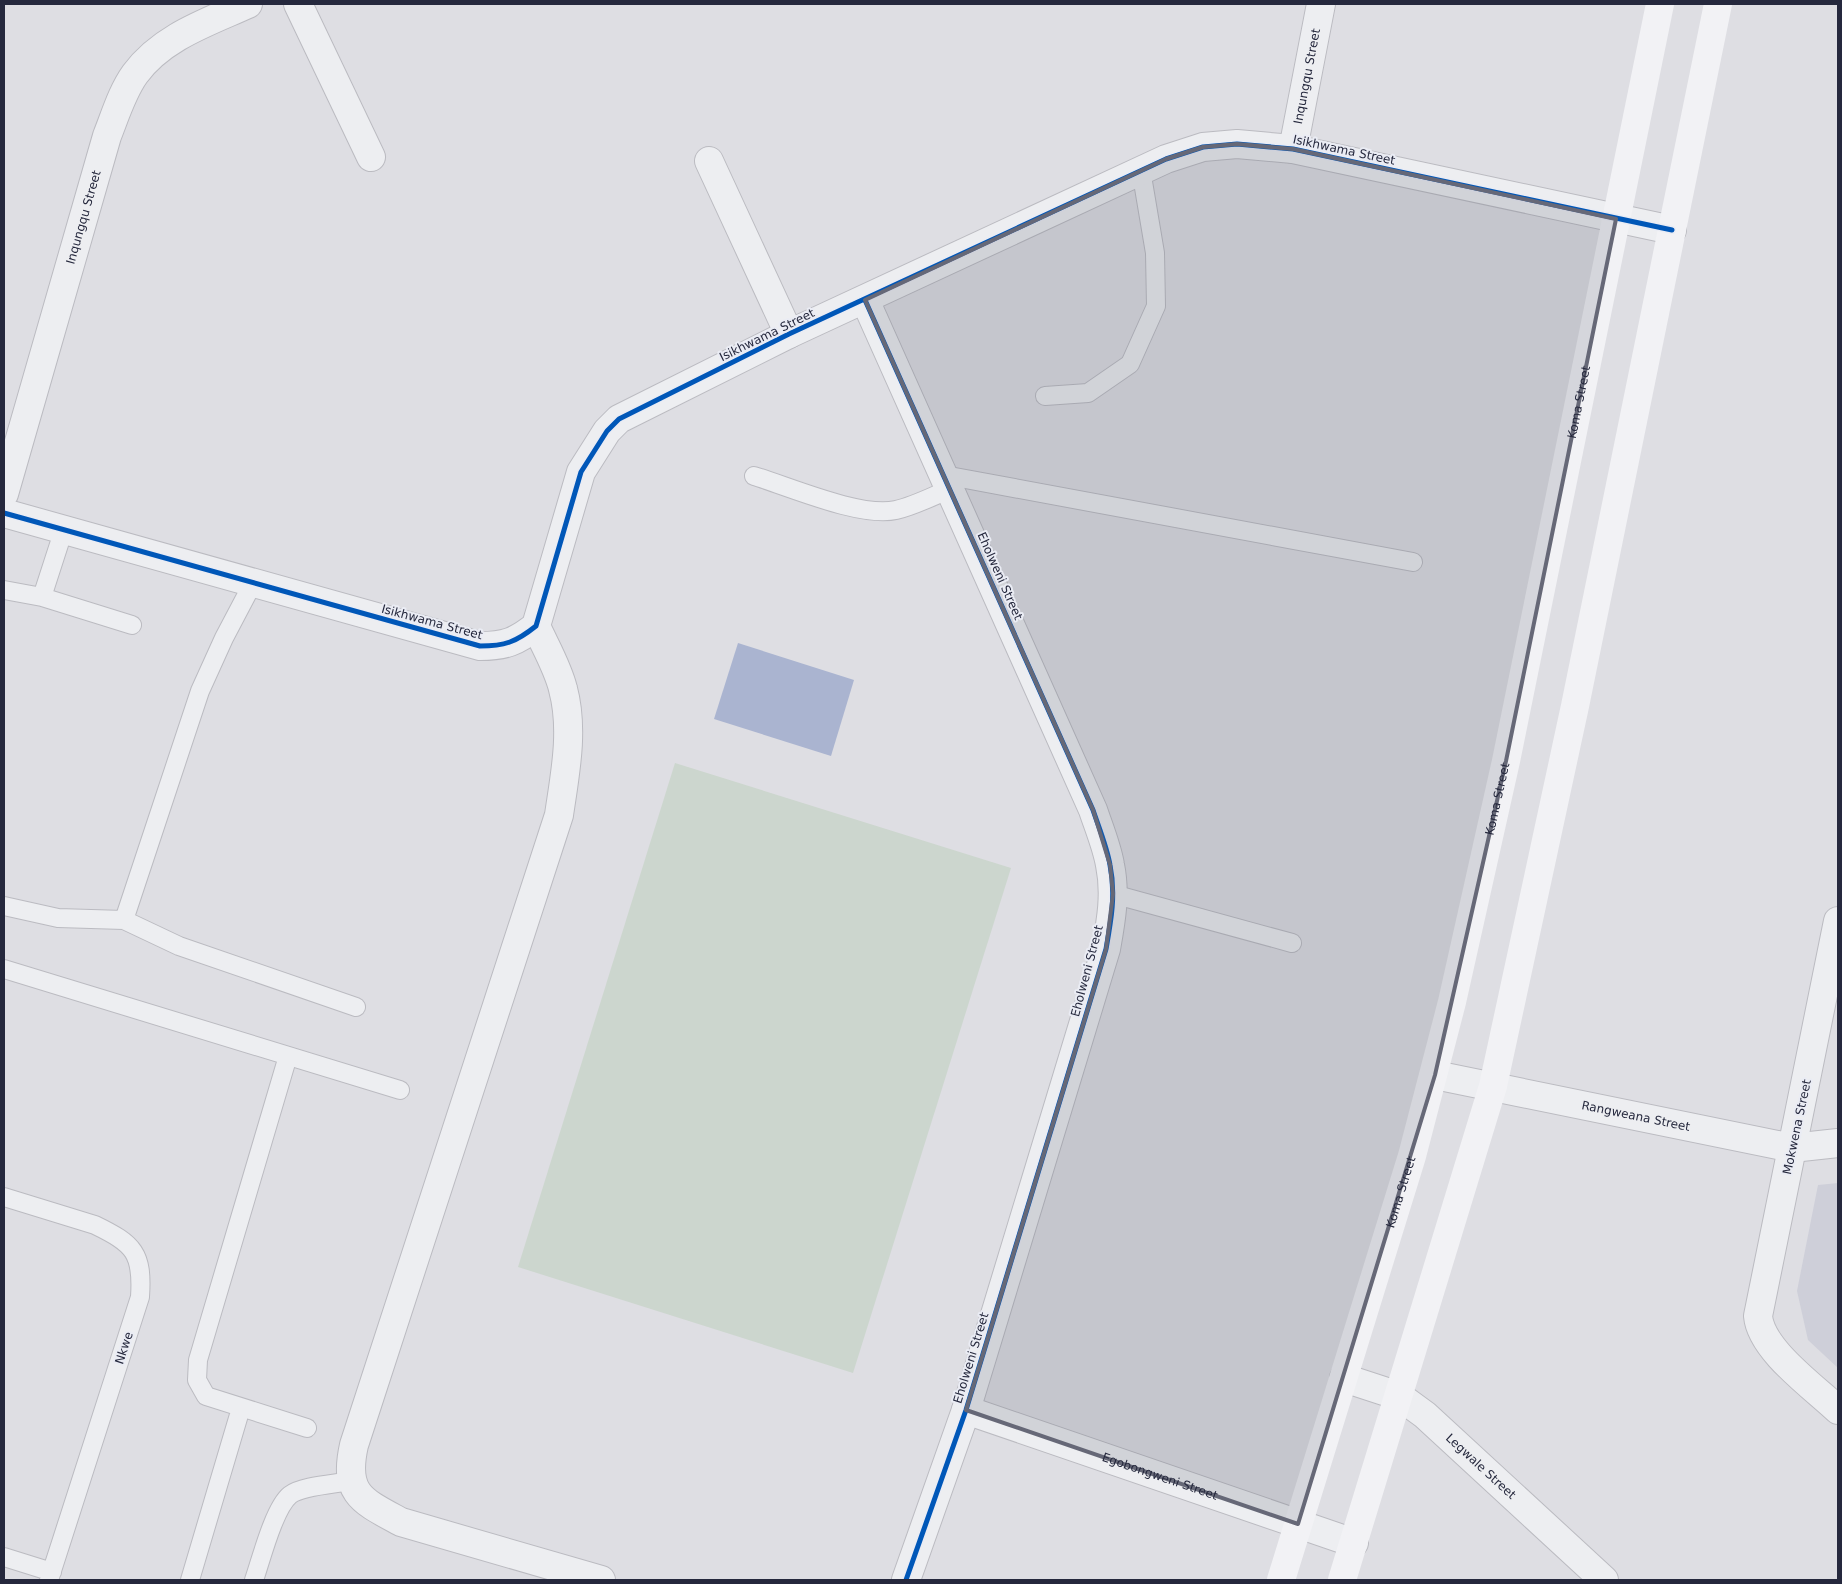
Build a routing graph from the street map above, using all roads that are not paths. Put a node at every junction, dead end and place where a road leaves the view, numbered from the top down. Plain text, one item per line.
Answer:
1 (248, 4) edge
2 (298, 4) edge
3 (1321, 4) edge
4 (1660, 4) edge
5 (1718, 4) edge
6 (1293, 149) junction
7 (371, 157) dead end
8 (709, 161) dead end
9 (1141, 170) junction
10 (1616, 219) junction
11 (1672, 230) junction
12 (865, 300) junction
13 (790, 334) junction
14 (1045, 396) dead end
15 (754, 476) dead end
16 (947, 482) junction
17 (4, 494) edge
18 (4, 512) edge
19 (64, 530) junction
20 (1413, 562) dead end
21 (252, 583) junction
22 (4, 590) edge
23 (42, 597) junction
24 (132, 625) dead end
25 (536, 626) junction
26 (1113, 894) junction
27 (4, 906) edge
28 (124, 920) junction
29 (1838, 921) edge
30 (1292, 944) dead end
31 (4, 969) edge
32 (356, 1006) dead end
33 (288, 1056) junction
34 (1435, 1074) junction
35 (1493, 1086) junction
36 (400, 1090) dead end
37 (1838, 1143) edge
38 (1792, 1148) junction
39 (4, 1197) edge
40 (1344, 1378) junction
41 (1399, 1396) junction
42 (241, 1408) junction
43 (966, 1410) junction
44 (1838, 1410) edge
45 (307, 1428) dead end
46 (350, 1482) junction
47 (1298, 1524) junction
48 (1354, 1543) junction
49 (4, 1557) edge
50 (50, 1576) edge
51 (190, 1580) edge
52 (254, 1580) edge
53 (601, 1580) edge
54 (906, 1580) edge
55 (1281, 1580) edge
56 (1342, 1580) edge
57 (1604, 1580) edge

1 - 17 street, Inqungqu Street
2 - 7 street
3 - 6 street, Inqungqu Street
4 - 10 main road, Koma Street
5 - 11 main road
6 - 9 street, Isikhwama Street
6 - 10 street, Isikhwama Street
8 - 13 street
9 - 12 street, Isikhwama Street
9 - 14 lane
10 - 11 street, Isikhwama Street
10 - 34 main road, Koma Street
11 - 35 main road
12 - 13 street, Isikhwama Street
12 - 16 street, Eholweni Street
13 - 25 street, Isikhwama Street
15 - 16 lane
16 - 20 lane
16 - 26 street, Eholweni Street
18 - 19 street, Isikhwama Street
19 - 21 street, Isikhwama Street
19 - 23 lane
21 - 25 street, Isikhwama Street
21 - 28 lane
22 - 23 lane
23 - 24 lane
25 - 46 street
26 - 30 lane
26 - 43 street, Eholweni Street
27 - 28 lane
28 - 32 lane
29 - 38 street, Mokwena Street
31 - 33 lane
33 - 36 lane
33 - 42 lane
34 - 35 street, Rangweana Street
34 - 40 main road, Koma Street
35 - 38 street, Rangweana Street
35 - 41 main road
37 - 38 street, Rangweana Street
38 - 44 street, Mokwena Street
39 - 50 lane, Nkwe
40 - 41 street, Legwale Street
40 - 47 main road, Koma Street
41 - 48 main road
41 - 57 street, Legwale Street
42 - 45 lane
42 - 51 lane
43 - 47 street, Egobongweni Street
43 - 54 street, Eholweni Street
46 - 52 lane
46 - 53 street
47 - 48 street, Egobongweni Street
47 - 55 main road, Koma Street
48 - 56 main road
49 - 50 lane

